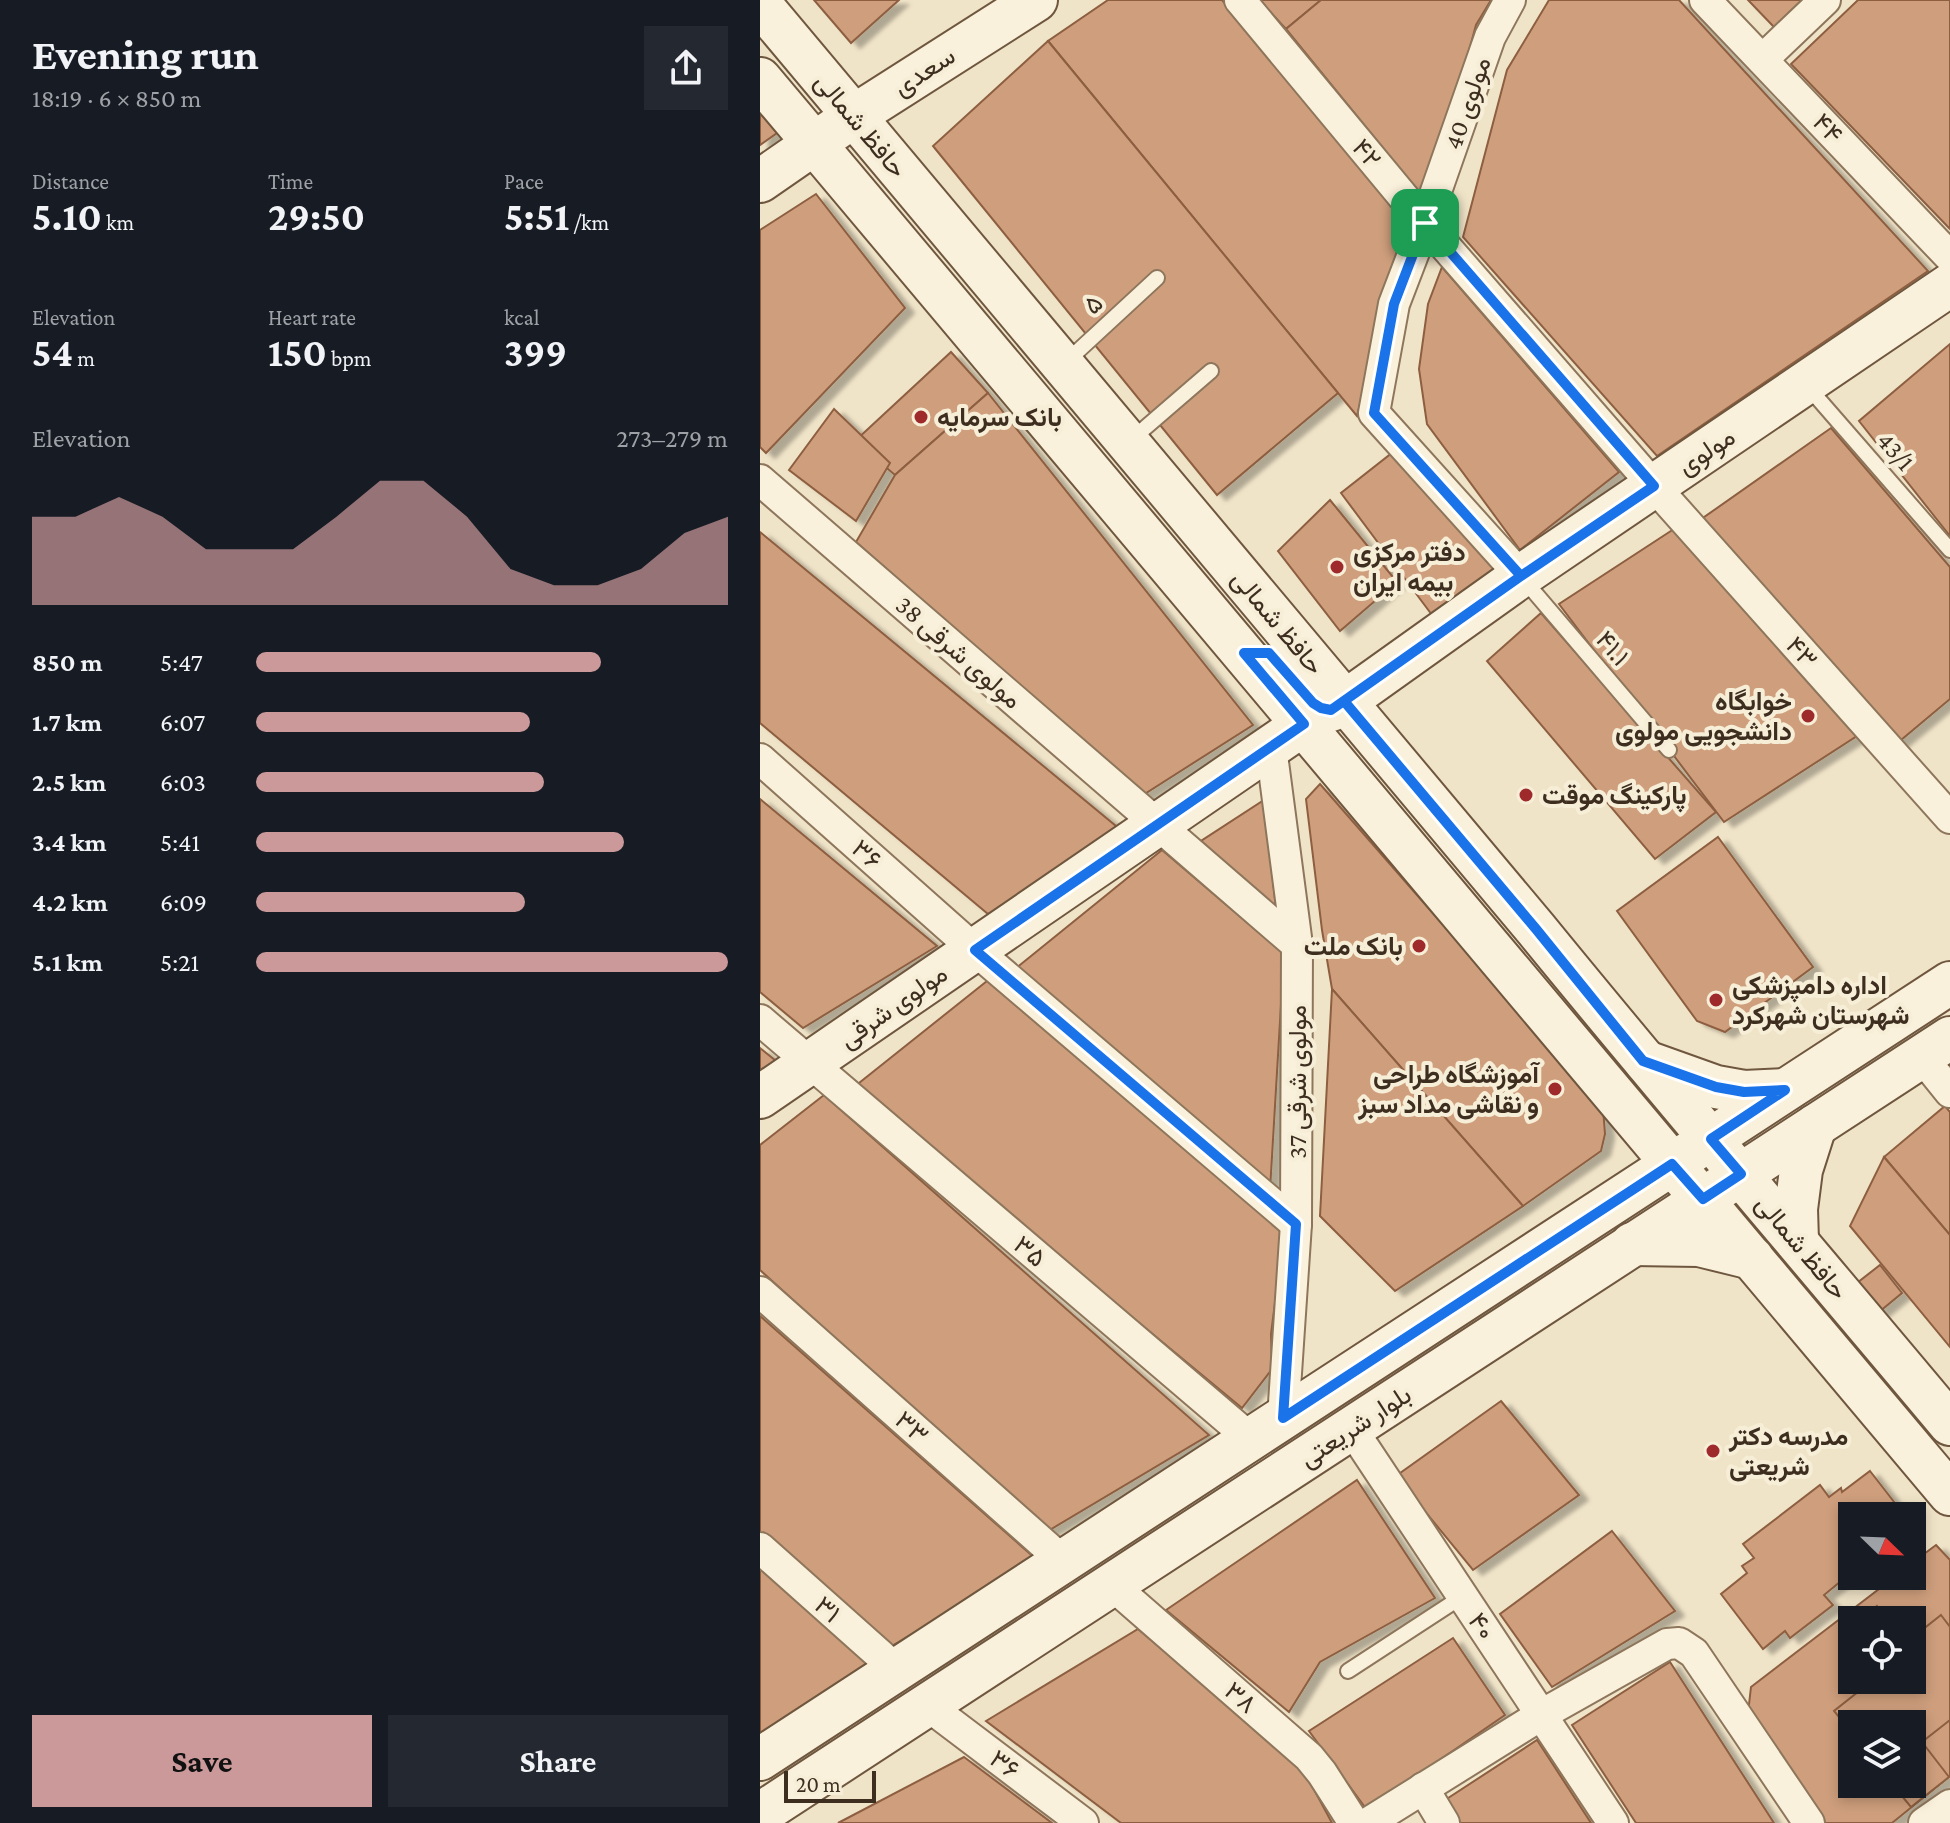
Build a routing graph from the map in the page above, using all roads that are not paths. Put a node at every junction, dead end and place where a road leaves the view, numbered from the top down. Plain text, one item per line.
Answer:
1 (1036, 0) edge
2 (1240, 0) edge
3 (1510, 0) edge
4 (1705, 0) edge
5 (1825, 0) edge
6 (760, 4) edge
7 (1763, 59) junction
8 (760, 79) edge
9 (854, 116) junction
10 (815, 145) junction
11 (760, 181) edge
12 (1425, 223) junction
13 (1950, 257) edge
14 (1157, 278) dead end
15 (1950, 285) edge
16 (1062, 365) junction
17 (1211, 371) dead end
18 (1805, 383) junction
19 (1127, 442) junction
20 (760, 480) edge
21 (1654, 486) junction
22 (1950, 550) edge
23 (1521, 576) junction
24 (1244, 653) junction
25 (1344, 701) junction
26 (1287, 736) junction
27 (1669, 750) dead end
28 (760, 759) edge
29 (1950, 818) edge
30 (1157, 825) junction
31 (1536, 929) junction
32 (1297, 945) junction
33 (975, 950) junction
34 (1500, 958) junction
35 (1950, 983) edge
36 (760, 1020) edge
37 (1936, 1047) edge
38 (1643, 1061) junction
39 (809, 1063) junction
40 (1785, 1090) junction
41 (1950, 1092) edge
42 (760, 1097) edge
43 (1815, 1126) junction
44 (1711, 1139) junction
45 (1672, 1164) junction
46 (1741, 1174) junction
47 (1703, 1199) junction
48 (1296, 1224) junction
49 (1797, 1241) junction
50 (1632, 1244) junction
51 (1752, 1258) junction
52 (760, 1292) edge
53 (1950, 1424) edge
54 (1267, 1428) junction
55 (1351, 1428) junction
56 (1950, 1494) edge
57 (760, 1548) edge
58 (1063, 1561) junction
59 (1112, 1585) junction
60 (1463, 1596) junction
61 (897, 1670) junction
62 (1348, 1671) dead end
63 (927, 1705) junction
64 (1541, 1715) junction
65 (760, 1759) edge
66 (1423, 1788) junction
67 (1950, 1805) edge
68 (775, 1815) edge
69 (1083, 1823) edge
70 (1354, 1823) edge
71 (1368, 1823) edge
72 (1444, 1823) edge
73 (1613, 1823) edge
74 (1809, 1823) edge
75 (1924, 1823) edge

1 - 9 main road, سعدی
2 - 12 street, ۴۲
3 - 12 street, مولوی 40
4 - 7 street, ۴۴
5 - 7 street
6 - 9 main road, حافظ شمالی
7 - 13 street, ۴۴
8 - 10 main road, حافظ شمالی
9 - 10 main road, سعدی
9 - 16 main road, حافظ شمالی
10 - 11 main road, سعدی
10 - 24 main road, حافظ شمالی
12 - 21 street, ۴۲
12 - 23 street, مولوی 40
14 - 16 lane, ۵
15 - 18 main road, مولوی
16 - 19 main road, حافظ شمالی
17 - 19 lane
18 - 21 main road, مولوی
18 - 22 lane, 43/1
19 - 25 main road, حافظ شمالی
20 - 30 street, مولوی شرقی 38
21 - 23 main road, مولوی
21 - 29 street, ۴۳
23 - 25 main road, مولوی
23 - 27 lane, ۴۱.۱
24 - 25 main road
24 - 26 main road, حافظ شمالی
25 - 31 main road, حافظ شمالی
26 - 30 main road, مولوی شرقی
26 - 32 street, مولوی شرقی 37
26 - 34 main road, حافظ شمالی
28 - 33 street, ۳۶
30 - 32 street, مولوی شرقی 38
30 - 33 main road, مولوی شرقی
31 - 34 main road
31 - 38 main road, حافظ شمالی
32 - 48 street, مولوی شرقی 37
33 - 39 main road, مولوی شرقی
33 - 48 street, ۳۶
34 - 45 main road, حافظ شمالی
35 - 40 main road, بلوار شریعتی
36 - 39 street, ۳۵
37 - 41 street
37 - 43 main road, بلوار شریعتی
38 - 40 main road
38 - 44 main road, حافظ شمالی
39 - 42 main road, مولوی شرقی
39 - 54 street, ۳۵
40 - 44 main road, بلوار شریعتی
43 - 46 main road, بلوار شریعتی
43 - 49 main road
44 - 45 main road, بلوار شریعتی
44 - 46 main road, حافظ شمالی
45 - 47 main road, حافظ شمالی
45 - 54 main road, بلوار شریعتی
46 - 47 main road, بلوار شریعتی
46 - 49 main road, حافظ شمالی
47 - 50 main road, بلوار شریعتی
47 - 51 main road, حافظ شمالی
48 - 54 street, مولوی شرقی 37
49 - 53 main road, حافظ شمالی
50 - 51 main road
50 - 55 main road, بلوار شریعتی
51 - 56 main road, حافظ شمالی
52 - 58 street, ۳۳
54 - 58 main road, بلوار شریعتی
55 - 59 main road, بلوار شریعتی
55 - 60 street, ۴۰
57 - 61 street, ۳۱
58 - 61 main road, بلوار شریعتی
59 - 63 main road, بلوار شریعتی
59 - 70 street, ۳۸
60 - 62 lane
60 - 64 street, ۴۰
61 - 65 main road, بلوار شریعتی
63 - 68 main road, بلوار شریعتی
63 - 69 street, ۳۶
64 - 66 street
64 - 73 street, ۴۰
64 - 74 street
66 - 71 street
66 - 72 street
67 - 75 street

